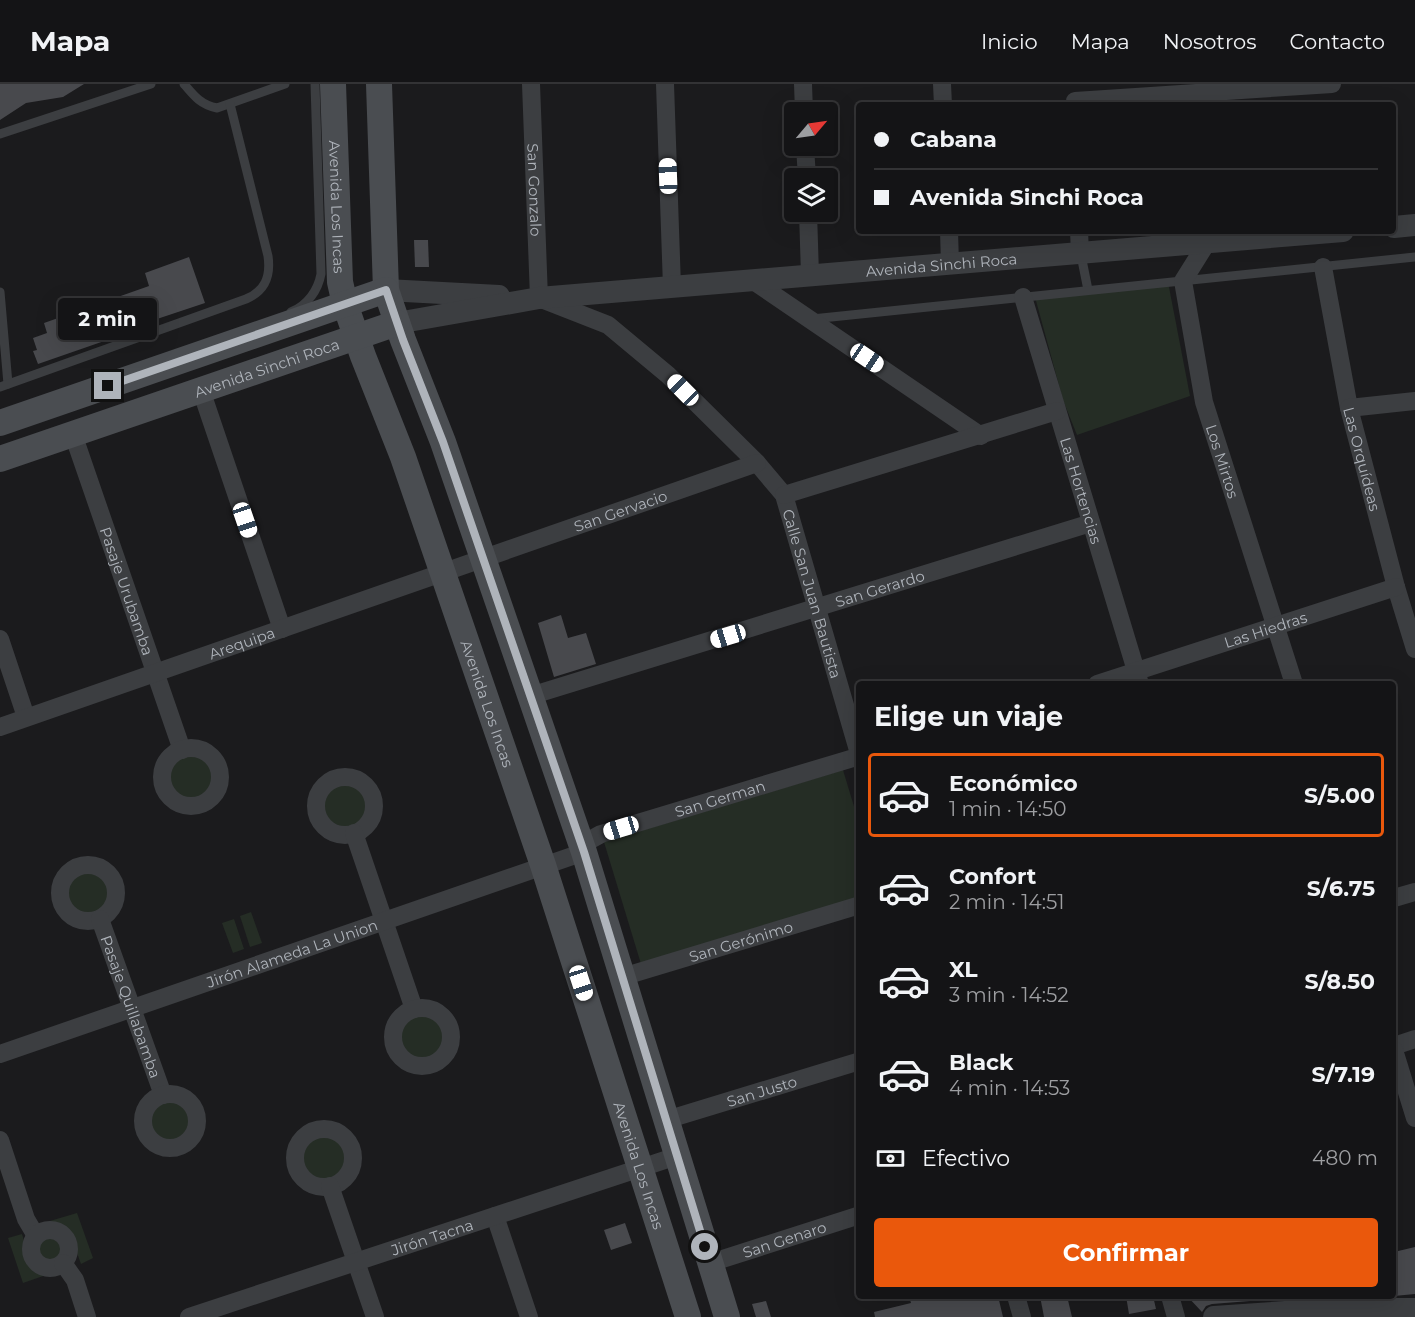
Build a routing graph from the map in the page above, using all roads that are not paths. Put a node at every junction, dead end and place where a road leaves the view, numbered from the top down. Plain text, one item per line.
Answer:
1 (150, 84) edge
2 (184, 84) edge
3 (285, 84) edge
4 (315, 84) edge
5 (333, 84) edge
6 (379, 84) edge
7 (531, 84) edge
8 (665, 84) edge
9 (803, 84) edge
10 (942, 84) edge
11 (1332, 84) edge
12 (1219, 88) edge
13 (1075, 97) edge
14 (804, 102) edge
15 (943, 102) edge
16 (230, 104) junction
17 (0, 134) edge
18 (808, 222) edge
19 (1415, 225) edge
20 (1396, 227) edge
21 (949, 234) edge
22 (1302, 234) edge
23 (1208, 241) junction
24 (1080, 242) edge
25 (1415, 257) edge
26 (950, 263) junction
27 (1323, 267) junction
28 (810, 275) junction
29 (752, 280) junction
30 (1183, 281) junction
31 (672, 287) junction
32 (386, 290) junction
33 (1088, 290) junction
34 (0, 292) edge
35 (1023, 297) junction
36 (539, 298) junction
37 (345, 304) junction
38 (285, 314) dead end
39 (810, 319) junction
40 (397, 323) junction
41 (357, 337) junction
42 (2, 341) edge
43 (4, 385) edge
44 (201, 390) junction
45 (1415, 401) edge
46 (1350, 408) junction
47 (1057, 411) junction
48 (0, 423) edge
49 (73, 434) junction
50 (981, 436) junction
51 (0, 459) edge
52 (757, 463) junction
53 (784, 495) junction
54 (1091, 524) junction
55 (483, 558) junction
56 (443, 572) junction
57 (1396, 587) junction
58 (816, 609) junction
59 (1275, 626) junction
60 (282, 628) junction
61 (0, 639) edge
62 (1415, 649) edge
63 (155, 673) junction
64 (1138, 678) edge
65 (1118, 681) edge
66 (1293, 681) edge
67 (530, 696) junction
68 (26, 717) junction
69 (0, 727) edge
70 (856, 746) edge
71 (182, 750) dead end
72 (856, 757) edge
73 (354, 833) dead end
74 (582, 849) junction
75 (543, 865) junction
76 (1415, 892) edge
77 (1396, 897) edge
78 (856, 906) edge
79 (100, 919) dead end
80 (383, 920) junction
81 (622, 977) junction
82 (132, 1008) junction
83 (414, 1009) dead end
84 (1415, 1039) edge
85 (1396, 1045) edge
86 (0, 1054) edge
87 (1396, 1056) edge
88 (856, 1062) edge
89 (163, 1095) dead end
90 (1415, 1118) edge
91 (666, 1120) junction
92 (1, 1149) edge
93 (677, 1156) junction
94 (640, 1168) junction
95 (330, 1186) dead end
96 (495, 1216) junction
97 (856, 1216) edge
98 (36, 1236) junction
99 (356, 1262) junction
100 (63, 1263) junction
101 (710, 1263) junction
102 (1017, 1299) edge
103 (1171, 1299) edge
104 (1327, 1303) edge
105 (242, 1309) edge
106 (1415, 1309) edge
107 (87, 1317) edge
108 (189, 1317) edge
109 (375, 1317) edge
110 (529, 1317) edge
111 (688, 1317) edge
112 (727, 1317) edge
113 (1022, 1317) edge
114 (1176, 1317) edge
115 (1214, 1317) edge

1 - 17 lane
2 - 16 lane
3 - 16 lane
4 - 38 lane
5 - 37 main road, Avenida Los Incas
6 - 32 main road
7 - 36 street, San Gonzalo
8 - 31 street
9 - 14 street
10 - 15 street
11 - 12 street
12 - 13 street
16 - 43 lane
18 - 28 street
19 - 20 street
21 - 26 street
22 - 23 street, Avenida Sinchi Roca
23 - 24 street, Avenida Sinchi Roca
23 - 30 street
24 - 26 street, Avenida Sinchi Roca
24 - 33 lane
25 - 27 lane
26 - 28 street, Avenida Sinchi Roca
27 - 30 lane
27 - 46 street, Las Orquídeas
28 - 29 street, Avenida Sinchi Roca
29 - 31 street, Avenida Sinchi Roca
29 - 39 street
30 - 33 lane
30 - 59 street, Los Mirtos
31 - 36 street, Avenida Sinchi Roca
32 - 36 street, Avenida Sinchi Roca
32 - 37 main road, Avenida Sinchi Roca
32 - 40 main road
33 - 35 lane
34 - 42 lane
35 - 39 lane
35 - 47 street, Las Hortencias
36 - 40 street, Avenida Sinchi Roca
36 - 52 street, Calle San Juan Bautista
37 - 41 main road, Avenida Los Incas
37 - 48 main road, Avenida Sinchi Roca
39 - 50 street
40 - 41 main road, Avenida Sinchi Roca
40 - 55 main road
41 - 44 main road, Avenida Sinchi Roca
41 - 56 main road, Avenida Los Incas
42 - 43 lane
44 - 49 main road, Avenida Sinchi Roca
44 - 60 street
45 - 46 street
46 - 57 street, Las Orquídeas
47 - 50 street
47 - 54 street, Las Hortencias
49 - 51 main road, Avenida Sinchi Roca
49 - 63 street, Pasaje Urubamba
50 - 53 street
52 - 53 street, Calle San Juan Bautista
52 - 55 street, San Gervacio
53 - 58 street, Calle San Juan Bautista
54 - 58 street, San Gerardo
54 - 64 street, Las Hortencias
55 - 56 street, Arequipa
55 - 67 main road
56 - 60 street, Arequipa
56 - 75 main road, Avenida Los Incas
57 - 59 street, Las Hiedras
57 - 62 street, Las Orquídeas
58 - 67 street, San Gerardo
58 - 70 street, Calle San Juan Bautista
59 - 64 street, Las Hiedras
59 - 66 street, Los Mirtos
60 - 63 street, Arequipa
61 - 68 street
63 - 68 street, Arequipa
63 - 71 street, Pasaje Urubamba
64 - 65 street
67 - 74 main road
68 - 69 street, Arequipa
72 - 74 street, San German
73 - 80 street
74 - 75 street, Jirón Alameda La Union
74 - 81 main road
75 - 80 street, Jirón Alameda La Union
75 - 94 main road, Avenida Los Incas
76 - 77 street
78 - 81 street, San Gerónimo
79 - 82 street, Pasaje Quillabamba
80 - 82 street, Jirón Alameda La Union
80 - 83 street
81 - 91 main road
82 - 86 street, Jirón Alameda La Union
82 - 89 street, Pasaje Quillabamba
84 - 85 street
87 - 90 street
88 - 91 street, San Justo
91 - 93 main road
92 - 98 street
93 - 94 street, Jirón Tacna
93 - 101 main road
94 - 96 street, Jirón Tacna
94 - 111 main road, Avenida Los Incas
95 - 99 street
96 - 99 street, Jirón Tacna
96 - 110 street
97 - 101 street, San Genaro
98 - 100 street
98 - 100 street
99 - 105 street, Jirón Tacna
99 - 109 street
100 - 107 street
101 - 112 main road
102 - 113 street
103 - 114 street
104 - 106 street
104 - 115 street
105 - 108 street, Jirón Tacna

